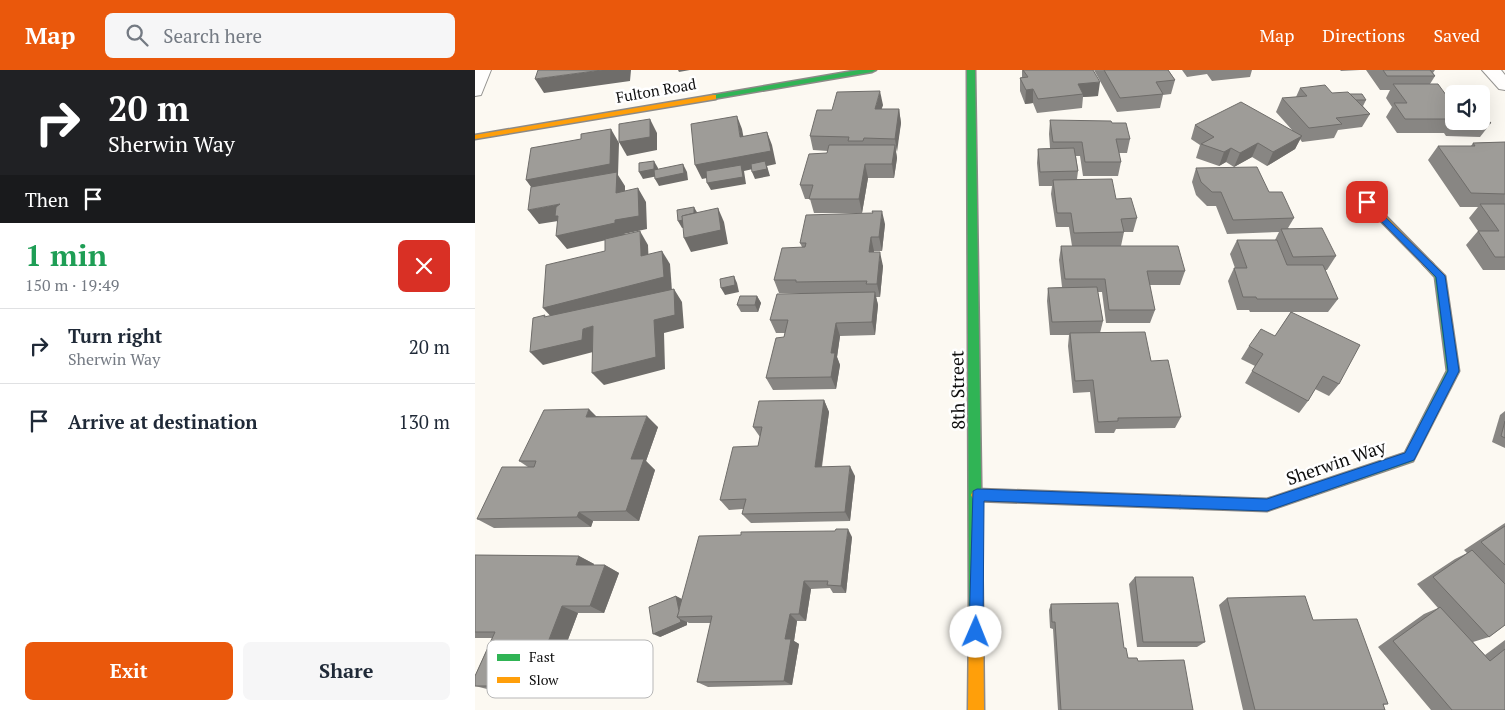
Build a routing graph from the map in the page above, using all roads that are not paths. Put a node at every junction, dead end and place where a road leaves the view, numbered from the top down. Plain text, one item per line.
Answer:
1 (482, 70) edge
2 (871, 70) edge
3 (971, 70) edge
4 (1491, 70) edge
5 (832, 73) edge
6 (1505, 85) edge
7 (475, 91) edge
8 (475, 137) edge
9 (1367, 202) dead end
10 (977, 495) junction
11 (976, 710) edge

1 - 7 street
2 - 5 street, Fulton Road
3 - 10 street, 8th Street
4 - 6 street
5 - 8 street, Fulton Road
9 - 10 street, Sherwin Way
10 - 11 street, 8th Street

